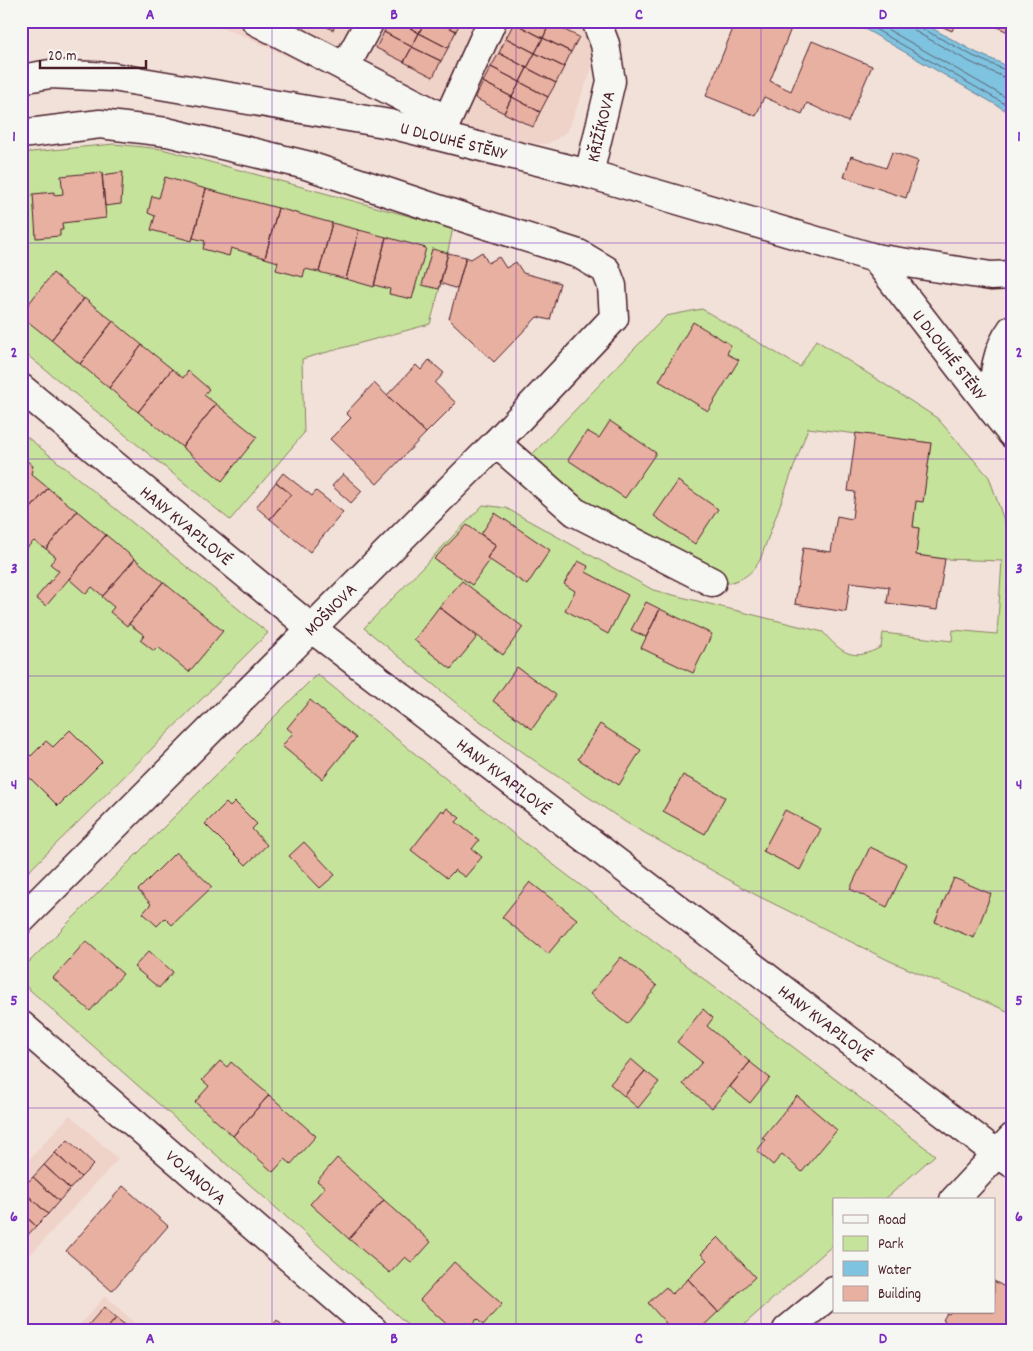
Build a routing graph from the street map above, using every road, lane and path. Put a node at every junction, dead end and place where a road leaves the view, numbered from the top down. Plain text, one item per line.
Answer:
1 (256, 21) edge
2 (370, 21) edge
3 (492, 21) edge
4 (596, 21) edge
5 (345, 67) junction
6 (21, 79) edge
7 (443, 128) junction
8 (21, 134) edge
9 (589, 174) junction
10 (875, 258) junction
11 (1012, 276) edge
12 (1012, 329) edge
13 (21, 388) edge
14 (992, 409) junction
15 (1012, 434) edge
16 (496, 443) junction
17 (712, 582) dead end
18 (311, 628) junction
19 (21, 920) edge
20 (21, 1025) edge
21 (1006, 1151) edge
22 (956, 1198) edge
23 (833, 1292) edge
24 (373, 1330) edge
25 (787, 1330) edge

1 - 5 street
2 - 5 street
3 - 7 street
4 - 9 street, KŘIŽÍKOVA
5 - 7 street
6 - 7 street, U DLOUHÉ STĚNY
7 - 9 street, U DLOUHÉ STĚNY
8 - 16 street, MOŠNOVA
9 - 10 street, U DLOUHÉ STĚNY
10 - 11 street, U DLOUHÉ STĚNY
10 - 14 street, U DLOUHÉ STĚNY
12 - 14 street, U DLOUHÉ STĚNY
13 - 18 street, HANY KVAPILOVÉ
14 - 15 street
16 - 17 street
16 - 18 street, MOŠNOVA
18 - 19 street, MOŠNOVA
18 - 21 street, HANY KVAPILOVÉ
20 - 24 street, VOJANOVA
21 - 22 street
23 - 25 street

